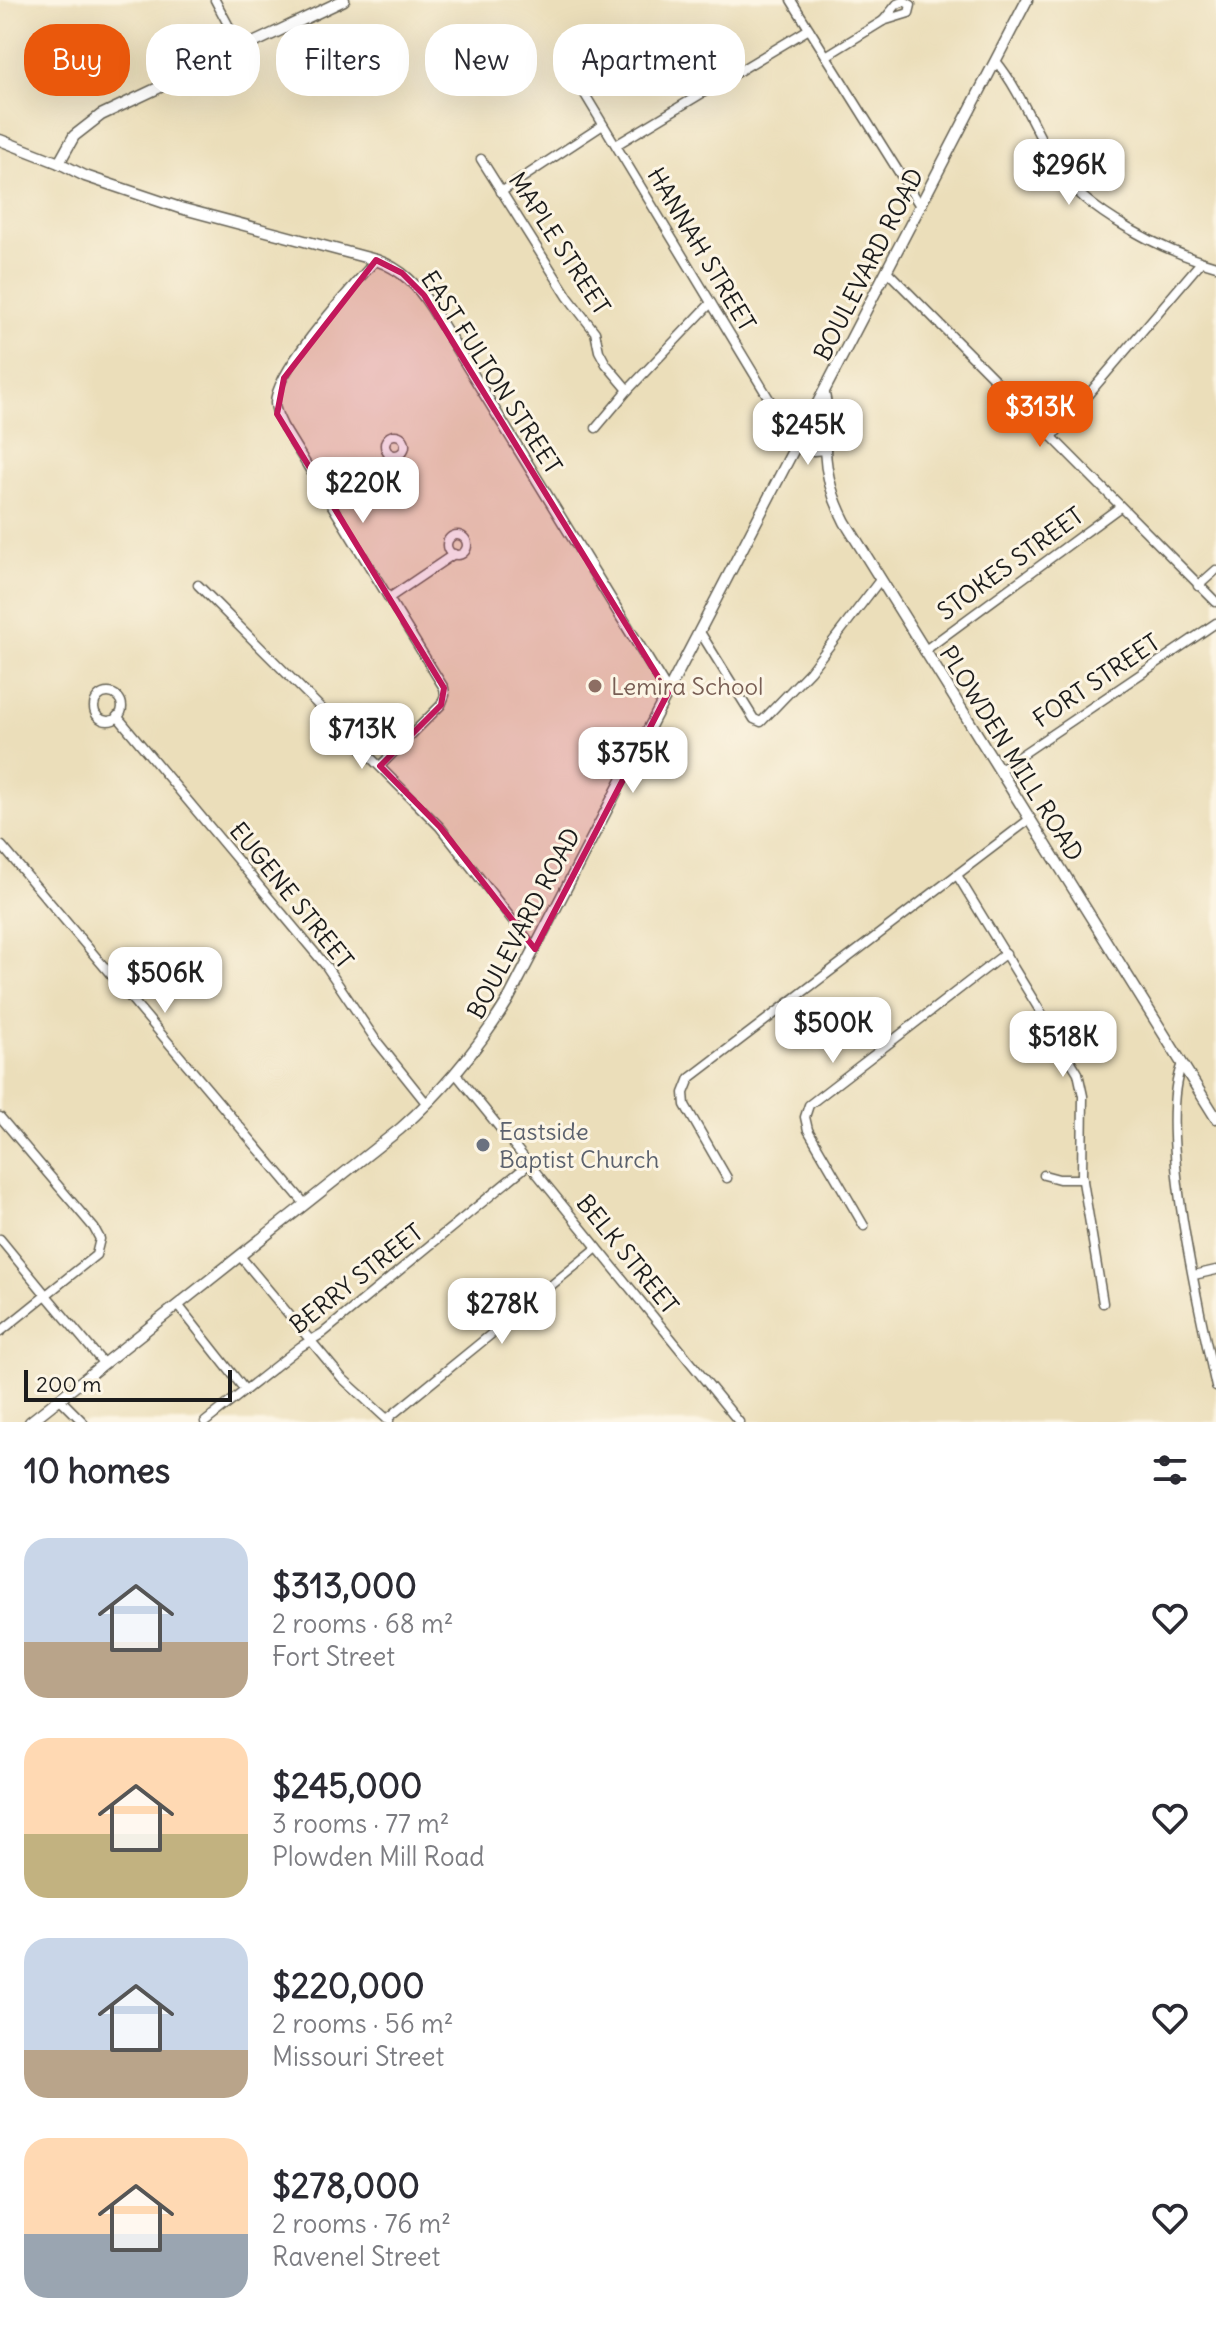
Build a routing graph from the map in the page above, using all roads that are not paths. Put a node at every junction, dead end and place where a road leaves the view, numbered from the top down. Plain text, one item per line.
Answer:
1 (215, 0) edge
2 (344, 0) edge
3 (791, 0) edge
4 (1027, 0) edge
5 (883, 21) dead end
6 (228, 24) edge
7 (809, 29) junction
8 (260, 40) edge
9 (826, 56) junction
10 (996, 61) junction
11 (146, 94) edge
12 (586, 96) edge
13 (603, 125) junction
14 (0, 140) edge
15 (616, 145) junction
16 (481, 159) dead end
17 (59, 163) junction
18 (501, 192) junction
19 (920, 206) junction
20 (376, 260) junction
21 (1201, 262) junction
22 (1216, 266) edge
23 (887, 271) junction
24 (711, 303) junction
25 (628, 390) junction
26 (824, 394) junction
27 (596, 428) dead end
28 (1052, 437) junction
29 (797, 445) junction
30 (825, 449) junction
31 (391, 454) dead end
32 (327, 498) junction
33 (1120, 507) junction
34 (454, 554) dead end
35 (1216, 570) edge
36 (880, 580) junction
37 (198, 585) dead end
38 (1198, 586) junction
39 (389, 598) junction
40 (1216, 602) edge
41 (1216, 623) edge
42 (700, 632) junction
43 (924, 651) junction
44 (668, 693) junction
45 (117, 716) dead end
46 (380, 766) junction
47 (999, 770) junction
48 (1030, 819) junction
49 (2, 846) dead end
50 (957, 875) junction
51 (535, 949) junction
52 (1006, 953) junction
53 (1182, 1064) junction
54 (456, 1074) junction
55 (427, 1104) junction
56 (0, 1117) edge
57 (1216, 1118) edge
58 (529, 1164) junction
59 (1044, 1175) dead end
60 (727, 1178) dead end
61 (1083, 1179) junction
62 (305, 1204) junction
63 (864, 1226) dead end
64 (0, 1239) edge
65 (597, 1248) junction
66 (240, 1256) junction
67 (1216, 1270) edge
68 (1194, 1275) junction
69 (46, 1295) junction
70 (1103, 1303) dead end
71 (178, 1305) junction
72 (0, 1332) edge
73 (310, 1341) junction
74 (104, 1364) junction
75 (1216, 1387) edge
76 (245, 1390) junction
77 (60, 1399) junction
78 (389, 1421) edge
79 (30, 1422) edge
80 (83, 1422) edge
81 (205, 1422) edge
82 (739, 1422) edge

1 - 6 street
2 - 8 street
3 - 7 street
4 - 10 street, BOULEVARD ROAD
5 - 9 street
7 - 9 street
7 - 15 street
9 - 19 street
10 - 19 street, BOULEVARD ROAD
10 - 21 street
11 - 17 street
12 - 13 street, HANNAH STREET
13 - 15 street, HANNAH STREET
13 - 18 street
14 - 17 street, EAST FULTON STREET
15 - 24 street, HANNAH STREET
16 - 18 street, MAPLE STREET
17 - 20 street, EAST FULTON STREET
18 - 25 street, MAPLE STREET
19 - 23 street, BOULEVARD ROAD
20 - 32 street
20 - 44 street, EAST FULTON STREET
21 - 22 street
21 - 28 street
23 - 26 street, BOULEVARD ROAD
23 - 28 street
24 - 25 street
24 - 29 street, HANNAH STREET
25 - 27 street
26 - 29 street, BOULEVARD ROAD
26 - 30 street, PLOWDEN MILL ROAD
28 - 33 street
29 - 30 street
29 - 42 street, BOULEVARD ROAD
30 - 36 street, PLOWDEN MILL ROAD
31 - 32 street
32 - 39 street
33 - 38 street
33 - 43 street, STOKES STREET
34 - 39 street
35 - 38 street
36 - 42 street
36 - 43 street, PLOWDEN MILL ROAD
37 - 46 street
38 - 40 street
39 - 46 street
41 - 47 street, FORT STREET
42 - 44 street, BOULEVARD ROAD
43 - 47 street, PLOWDEN MILL ROAD
44 - 51 street, BOULEVARD ROAD
45 - 55 street, EUGENE STREET
46 - 51 street
47 - 48 street, PLOWDEN MILL ROAD
48 - 50 street
48 - 53 street, PLOWDEN MILL ROAD
49 - 62 street
50 - 52 street
50 - 60 street
51 - 54 street, BOULEVARD ROAD
52 - 61 street
52 - 63 street
53 - 57 street, PLOWDEN MILL ROAD
53 - 68 street
54 - 55 street, BOULEVARD ROAD
54 - 58 street, BELK STREET
55 - 62 street, BOULEVARD ROAD
56 - 69 street
58 - 65 street, BELK STREET
58 - 73 street, BERRY STREET
59 - 61 street
61 - 70 street
62 - 66 street, BOULEVARD ROAD
64 - 69 street
65 - 78 street
65 - 82 street, BELK STREET
66 - 71 street, BOULEVARD ROAD
66 - 73 street
67 - 68 street
68 - 75 street
69 - 72 street
69 - 74 street
71 - 74 street, BOULEVARD ROAD
71 - 76 street
73 - 76 street, BERRY STREET
73 - 78 street
74 - 77 street, BOULEVARD ROAD
76 - 81 street, BERRY STREET
77 - 79 street, BOULEVARD ROAD
77 - 80 street

